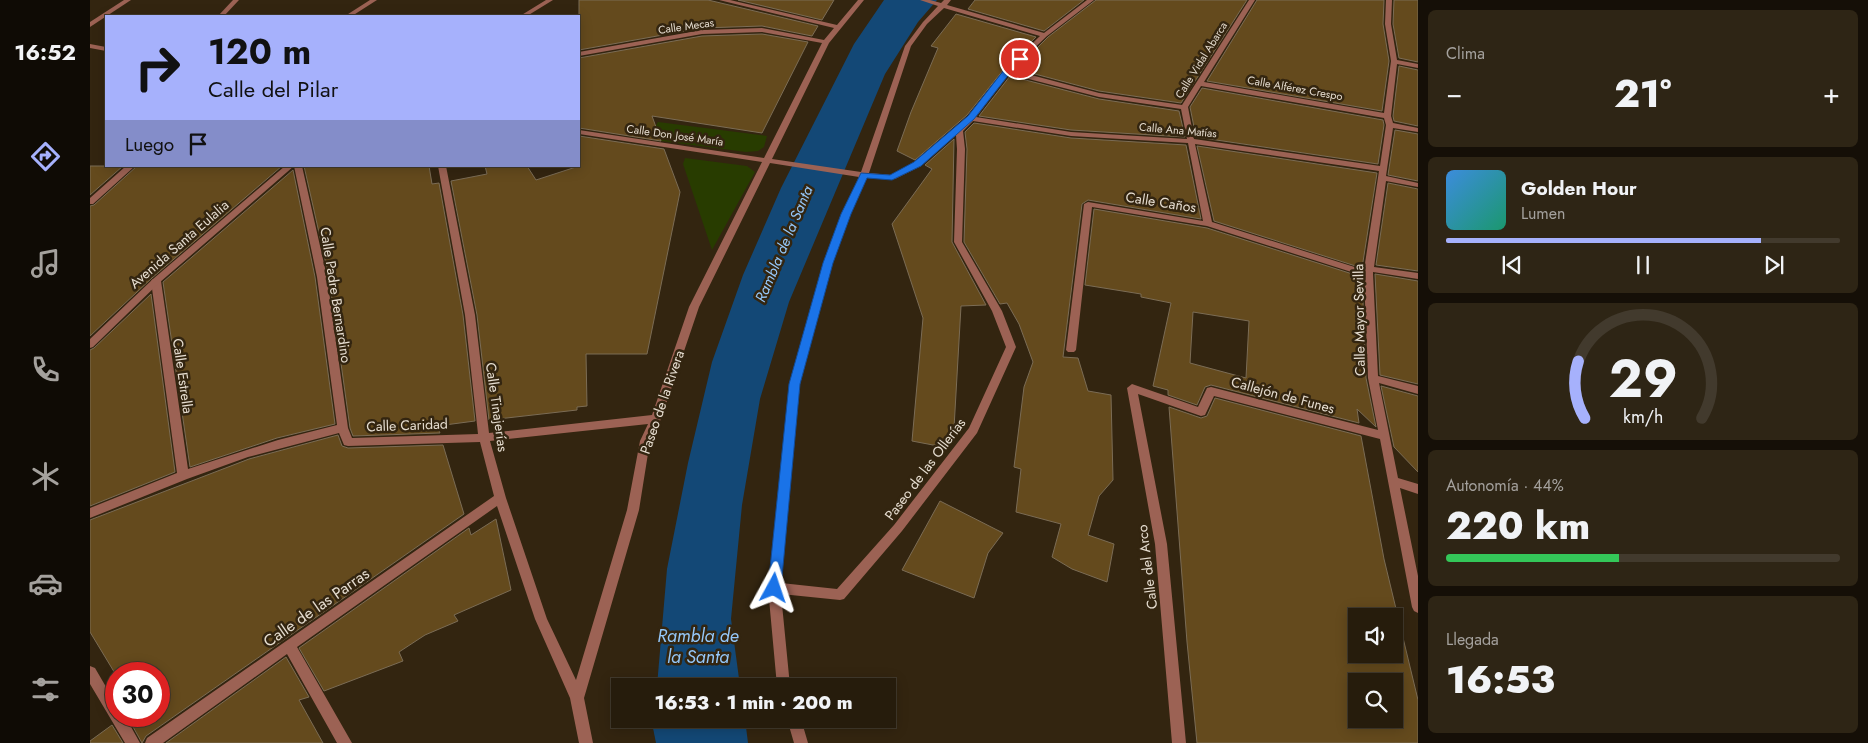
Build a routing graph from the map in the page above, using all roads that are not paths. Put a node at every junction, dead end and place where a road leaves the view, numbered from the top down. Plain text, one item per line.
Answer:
1 (128, 0) edge
2 (236, 0) edge
3 (374, 0) edge
4 (550, 0) edge
5 (722, 0) edge
6 (861, 0) edge
7 (923, 0) edge
8 (948, 0) edge
9 (1091, 0) edge
10 (1252, 0) edge
11 (1389, 0) edge
12 (941, 6) junction
13 (105, 15) edge
14 (105, 15) edge
15 (222, 15) edge
16 (350, 15) edge
17 (525, 15) edge
18 (90, 25) edge
19 (838, 27) junction
20 (1045, 36) junction
21 (826, 42) junction
22 (90, 46) edge
23 (105, 49) edge
24 (580, 54) edge
25 (1394, 62) junction
26 (1418, 66) edge
27 (1007, 71) junction
28 (1199, 84) junction
29 (1184, 107) junction
30 (971, 118) junction
31 (1389, 120) junction
32 (1418, 130) edge
33 (580, 132) edge
34 (1190, 141) junction
35 (767, 160) junction
36 (130, 167) edge
37 (289, 167) edge
38 (298, 167) edge
39 (442, 167) edge
40 (1383, 174) junction
41 (864, 175) junction
42 (1418, 185) edge
43 (90, 202) edge
44 (1208, 224) junction
45 (1369, 271) junction
46 (1418, 276) edge
47 (156, 281) junction
48 (90, 345) edge
49 (1071, 350) dead end
50 (1373, 378) junction
51 (1132, 388) joint
52 (1418, 390) edge
53 (656, 419) junction
54 (343, 428) junction
55 (1384, 436) junction
56 (484, 438) junction
57 (183, 475) junction
58 (1394, 481) junction
59 (1418, 489) edge
60 (500, 498) junction
61 (90, 513) edge
62 (774, 588) junction
63 (1418, 607) edge
64 (290, 646) junction
65 (90, 672) edge
66 (783, 678) edge
67 (105, 697) edge
68 (577, 698) junction
69 (123, 727) edge
70 (797, 728) edge
71 (133, 743) edge
72 (152, 743) edge
73 (345, 743) edge
74 (586, 743) edge
75 (801, 743) edge
76 (1179, 743) edge

1 - 13 street
2 - 15 street
3 - 16 street
4 - 17 street
5 - 19 street
6 - 19 street, Paseo de la Rivera
7 - 12 street
8 - 12 street
9 - 20 street
10 - 28 street, Calle Vidal Abarca
11 - 25 street, Calle Mayor Sevilla
12 - 20 street
12 - 41 street
14 - 18 street
19 - 21 street, Paseo de la Rivera
20 - 27 street
21 - 24 street, Calle Mecas
21 - 35 street, Paseo de la Rivera
22 - 23 street
25 - 26 street
25 - 31 street, Calle Mayor Sevilla
27 - 29 street
27 - 30 street
28 - 29 street, Calle Vidal Abarca
28 - 31 street, Calle Alférez Crespo
29 - 34 street, Calle Vidal Abarca
30 - 34 street, Calle Ana Matías
30 - 41 street, Calle Don José María
30 - 62 street, Paseo de las Ollerías
31 - 32 street, Calle Alférez Crespo
31 - 40 street, Calle Mayor Sevilla
33 - 35 street, Calle Don José María
34 - 40 street, Calle Ana Matías
34 - 44 street, Calle Vidal Abarca
35 - 41 street, Calle Don José María
35 - 53 street, Paseo de la Rivera
36 - 43 street
37 - 47 street, Avenida Santa Eulalia
38 - 54 street, Calle Padre Bernardino
39 - 56 street, Calle Tinajerías
40 - 42 street, Calle Ana Matías
40 - 45 street, Calle Mayor Sevilla
41 - 62 street
44 - 45 street, Calle Caños
44 - 49 street, Calle Caños
45 - 46 street, Calle Caños
45 - 50 street, Calle Mayor Sevilla
47 - 48 street, Avenida Santa Eulalia
47 - 57 street, Calle Estrella
50 - 52 street
50 - 55 street, Calle Mayor Sevilla
51 - 55 street, Callejón de Funes
51 - 76 street, Calle del Arco
53 - 56 street, Calle Caridad
53 - 68 street, Paseo de la Rivera
54 - 56 street, Calle Caridad
54 - 57 street
55 - 58 street, Calle Mayor Sevilla
56 - 60 street, Calle Tinajerías
57 - 61 street
58 - 59 street
58 - 63 street, Calle Mayor Sevilla
60 - 64 street, Calle de las Parras
60 - 68 street, Calle Tinajerías
62 - 66 street
64 - 72 street, Calle de las Parras
64 - 73 street
65 - 67 street
68 - 74 street, Paseo de la Rivera
69 - 71 street
70 - 75 street

